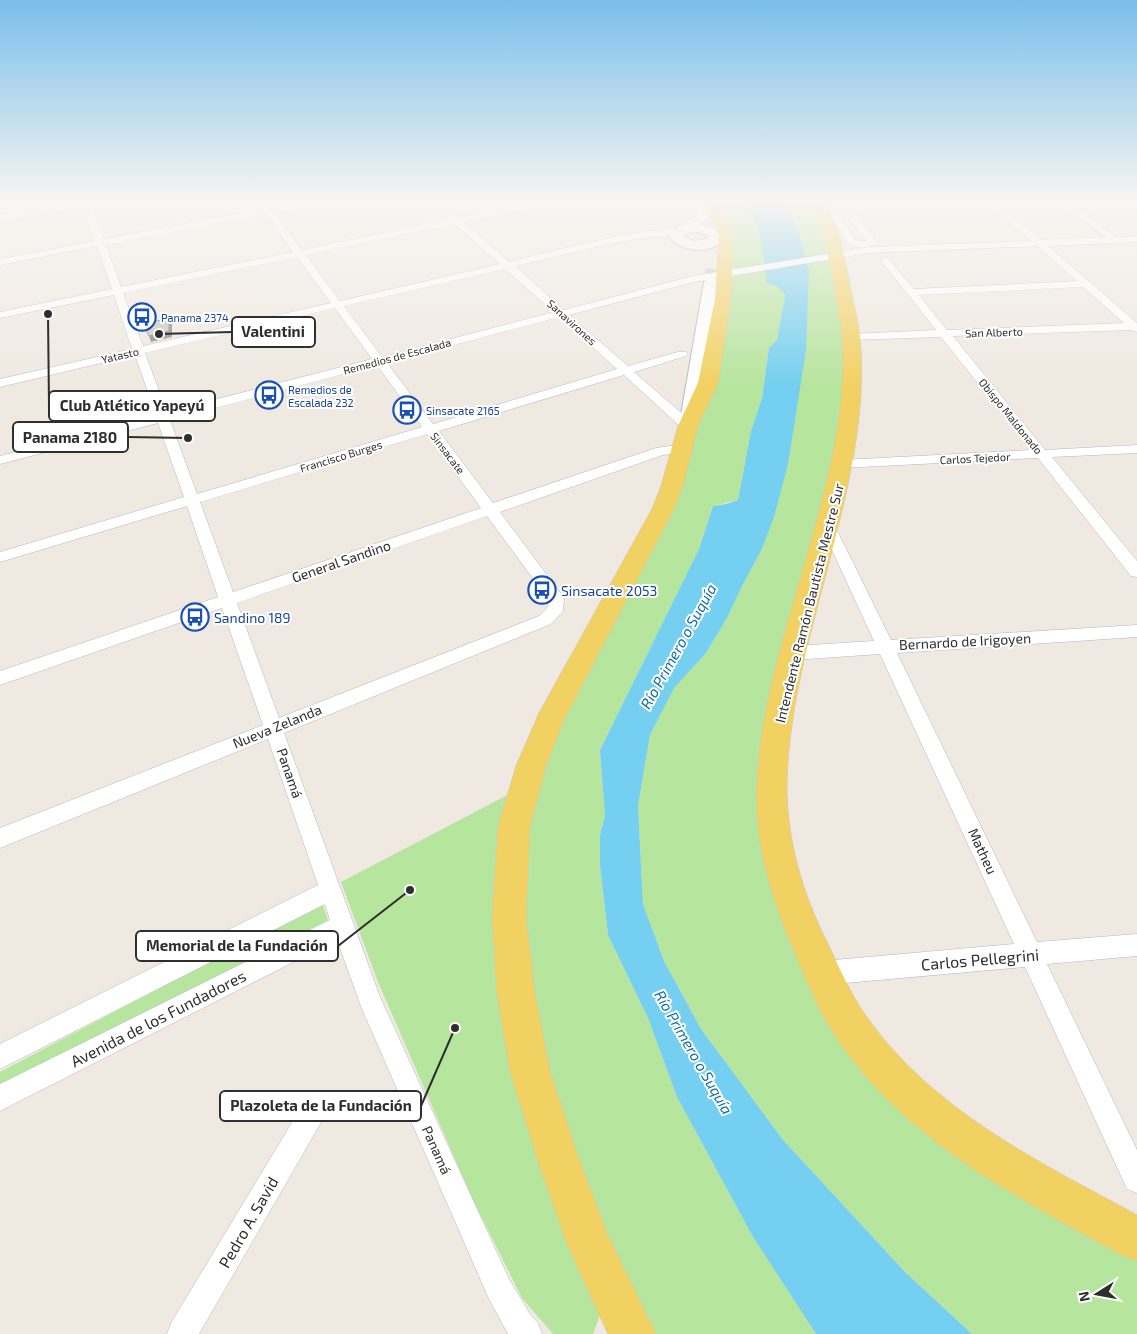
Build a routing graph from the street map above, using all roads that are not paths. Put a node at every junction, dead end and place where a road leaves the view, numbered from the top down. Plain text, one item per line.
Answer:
1 (107, 261) edge
2 (260, 261) edge
3 (306, 261) edge
4 (505, 261) edge
5 (520, 261) edge
6 (706, 261) edge
7 (714, 261) tunnel mouth
8 (716, 261) tunnel mouth
9 (785, 261) edge
10 (830, 261) edge
11 (886, 261) edge
12 (1060, 261) edge
13 (508, 264) junction
14 (713, 270) junction
15 (1086, 284) junction
16 (118, 291) junction
17 (911, 292) junction
18 (337, 304) junction
19 (562, 313) junction
20 (0, 315) edge
21 (1136, 327) edge
22 (945, 334) junction
23 (851, 337) junction
24 (140, 350) junction
25 (682, 354) dead end
26 (380, 361) junction
27 (625, 370) junction
28 (0, 383) edge
29 (163, 417) junction
30 (430, 429) junction
31 (686, 437) junction
32 (1137, 449) edge
33 (1042, 454) junction
34 (0, 460) edge
35 (842, 464) junction
36 (193, 500) junction
37 (490, 509) junction
38 (827, 524) junction
39 (0, 557) edge
40 (1137, 572) edge
41 (229, 601) junction
42 (553, 614) joint
43 (1137, 631) edge
44 (886, 646) junction
45 (793, 653) junction
46 (0, 678) edge
47 (274, 727) junction
48 (0, 838) edge
49 (330, 890) junction
50 (344, 926) junction
51 (1137, 945) edge
52 (1032, 954) junction
53 (823, 973) junction
54 (0, 1057) edge
55 (0, 1098) edge
56 (314, 1110) dead end
57 (1137, 1179) edge
58 (1137, 1238) edge
59 (182, 1334) edge
60 (527, 1334) edge
61 (632, 1334) edge

1 - 16 street, Panamá
2 - 16 street
3 - 18 street, Sinsacate
4 - 13 street, Sanavirones
5 - 13 street, Yatasto
6 - 14 street
7 - 14 street
8 - 14 main road
9 - 14 street
10 - 23 main road, Intendente Ramón Bautista Mestre Sur
11 - 17 street, Obispo Maldonado
12 - 15 street
13 - 18 street, Yatasto
13 - 19 street, Sanavirones
14 - 19 street, Remedios de Escalada
14 - 19 street, Remedios de Escalada
14 - 31 main road
15 - 17 street
15 - 21 street
16 - 20 street
16 - 24 street, Panamá
17 - 22 street, Obispo Maldonado
18 - 24 street, Yatasto
18 - 26 street, Sinsacate
19 - 26 street, Remedios de Escalada
19 - 27 street, Sanavirones
21 - 22 street, San Alberto
22 - 23 street, San Alberto
22 - 33 street, Obispo Maldonado
23 - 35 main road, Intendente Ramón Bautista Mestre Sur
24 - 28 street, Yatasto
24 - 29 street, Panamá
25 - 27 street, Francisco Burges
26 - 29 street, Remedios de Escalada
26 - 30 street, Sinsacate
27 - 30 street, Francisco Burges
27 - 31 street, Sanavirones
29 - 34 street, Remedios de Escalada
29 - 36 street, Panamá
30 - 36 street, Francisco Burges
30 - 37 street, Sinsacate
31 - 37 street, General Sandino
31 - 61 main road
32 - 33 street, Carlos Tejedor
33 - 35 street, Carlos Tejedor
33 - 40 street, Obispo Maldonado
35 - 38 main road, Intendente Ramón Bautista Mestre Sur
36 - 39 street, Francisco Burges
36 - 41 street, Panamá
37 - 41 street, General Sandino
37 - 42 street, Sinsacate
38 - 44 street, Matheu
38 - 45 main road, Intendente Ramón Bautista Mestre Sur
41 - 46 street, General Sandino
41 - 47 street, Panamá
42 - 47 street, Nueva Zelanda
43 - 44 street, Bernardo de Irigoyen
44 - 45 street, Bernardo de Irigoyen
44 - 52 street, Matheu
45 - 53 main road, Intendente Ramón Bautista Mestre Sur
47 - 48 street, Nueva Zelanda
47 - 49 street, Panamá
49 - 50 street, Panamá
49 - 54 street
50 - 55 street, Avenida de los Fundadores
50 - 60 street, Panamá
51 - 52 street, Carlos Pellegrini
52 - 53 street, Carlos Pellegrini
52 - 57 street, Matheu
53 - 58 main road, Intendente Ramón Bautista Mestre Sur
56 - 59 street, Pedro A. Savid

